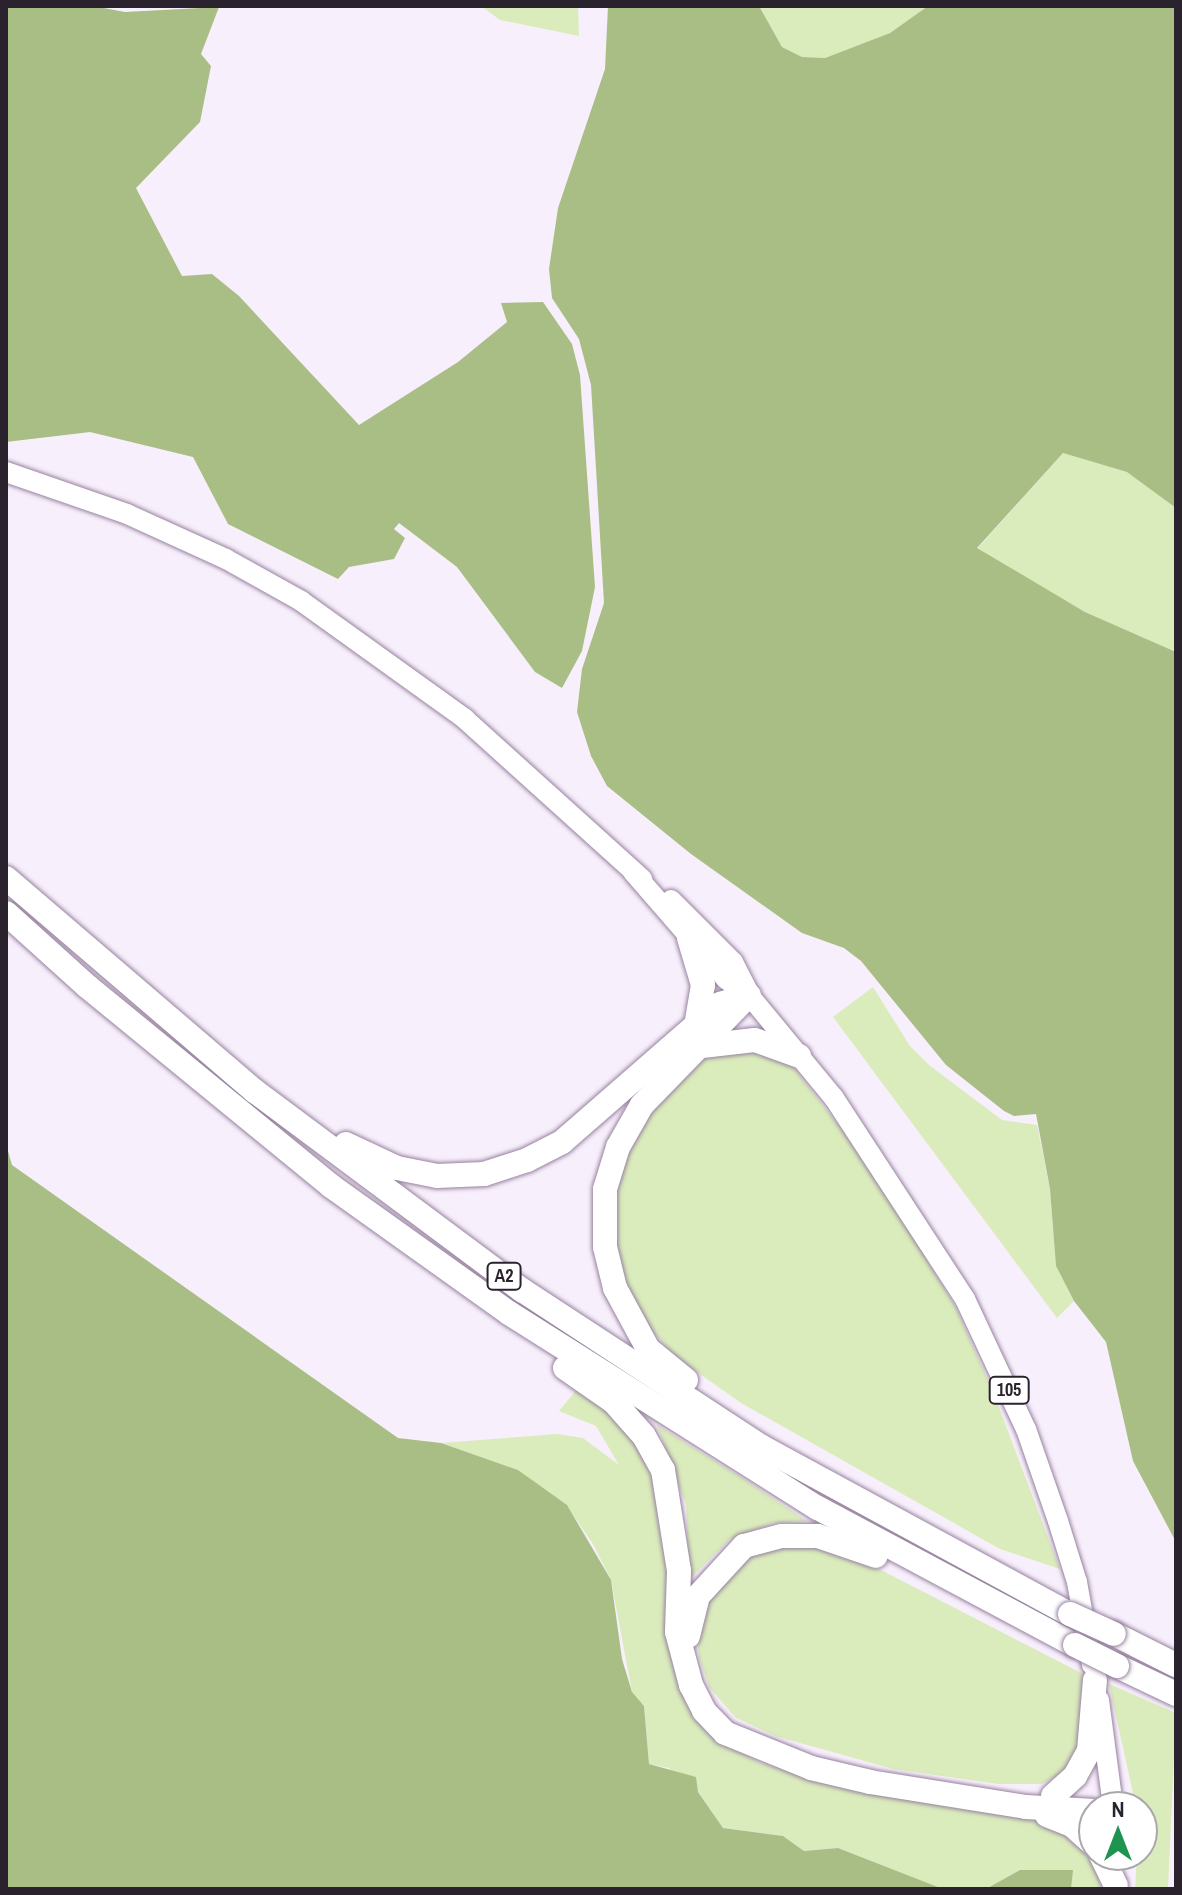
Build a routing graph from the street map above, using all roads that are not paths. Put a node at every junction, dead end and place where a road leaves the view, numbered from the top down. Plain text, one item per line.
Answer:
1 (6, 472) edge
2 (633, 872) junction
3 (6, 878) edge
4 (6, 913) edge
5 (689, 938) junction
6 (749, 995) junction
7 (699, 1036) junction
8 (799, 1056) junction
9 (256, 1092) junction
10 (545, 1336) junction
11 (762, 1447) junction
12 (940, 1576) junction
13 (687, 1662) junction
14 (1176, 1665) edge
15 (1095, 1680) junction
16 (1176, 1694) edge
17 (1105, 1791) edge
18 (1078, 1795) edge
19 (1053, 1796) junction
20 (1017, 1804) junction
21 (1078, 1806) edge
22 (1078, 1830) edge

1 - 2 main road
2 - 5 main road
2 - 6 main road
3 - 9 highway, A2
4 - 10 highway, A2
5 - 6 main road
5 - 7 highway
6 - 7 highway
6 - 8 main road, 105
7 - 8 highway
7 - 9 highway
7 - 11 highway
8 - 15 main road, 105
9 - 11 highway, A2
10 - 12 highway, A2
10 - 13 highway
11 - 14 highway, A2, bridge
12 - 13 highway
12 - 16 highway, A2, bridge
13 - 20 highway
15 - 17 main road, 105
15 - 19 highway
18 - 19 highway
19 - 20 highway
20 - 21 highway
20 - 22 highway

